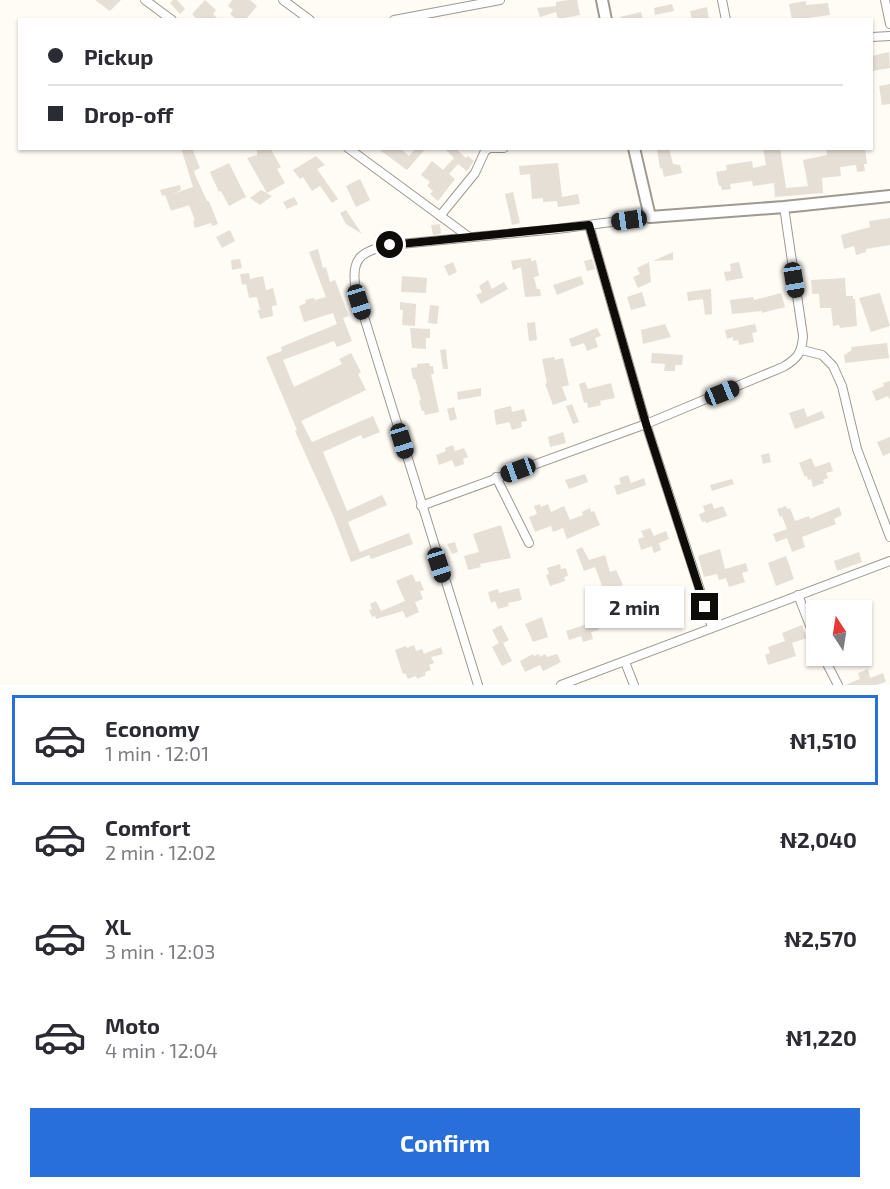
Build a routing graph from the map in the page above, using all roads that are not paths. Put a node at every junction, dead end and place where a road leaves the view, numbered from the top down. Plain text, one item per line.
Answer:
1 (145, 0) edge
2 (283, 0) edge
3 (500, 0) edge
4 (602, 0) edge
5 (722, 0) edge
6 (885, 0) edge
7 (169, 18) edge
8 (307, 18) edge
9 (405, 18) edge
10 (606, 18) edge
11 (726, 18) edge
12 (890, 24) edge
13 (890, 36) edge
14 (873, 37) edge
15 (351, 150) edge
16 (485, 150) edge
17 (634, 150) edge
18 (890, 196) edge
19 (784, 207) junction
20 (440, 216) junction
21 (650, 217) junction
22 (589, 225) junction
23 (469, 237) junction
24 (802, 350) junction
25 (646, 424) junction
26 (496, 477) junction
27 (421, 506) junction
28 (890, 537) edge
29 (529, 543) dead end
30 (890, 561) edge
31 (798, 595) junction
32 (806, 615) edge
33 (712, 627) junction
34 (625, 662) junction
35 (828, 666) edge
36 (478, 685) edge
37 (561, 685) edge
38 (634, 685) edge
39 (838, 685) edge

1 - 7 street
2 - 8 street
3 - 9 street
4 - 10 street
5 - 11 street
6 - 12 street
13 - 14 street
15 - 20 street
16 - 20 street
17 - 21 street
18 - 19 street
19 - 21 street
19 - 24 street
20 - 23 street
21 - 22 street
22 - 23 street
22 - 25 street
23 - 27 street
24 - 25 street
24 - 28 street
25 - 26 street
25 - 33 street
26 - 27 street
26 - 29 street
27 - 36 street
30 - 31 street
31 - 32 street
31 - 33 street
33 - 34 street
34 - 37 street
34 - 38 street
35 - 39 street

